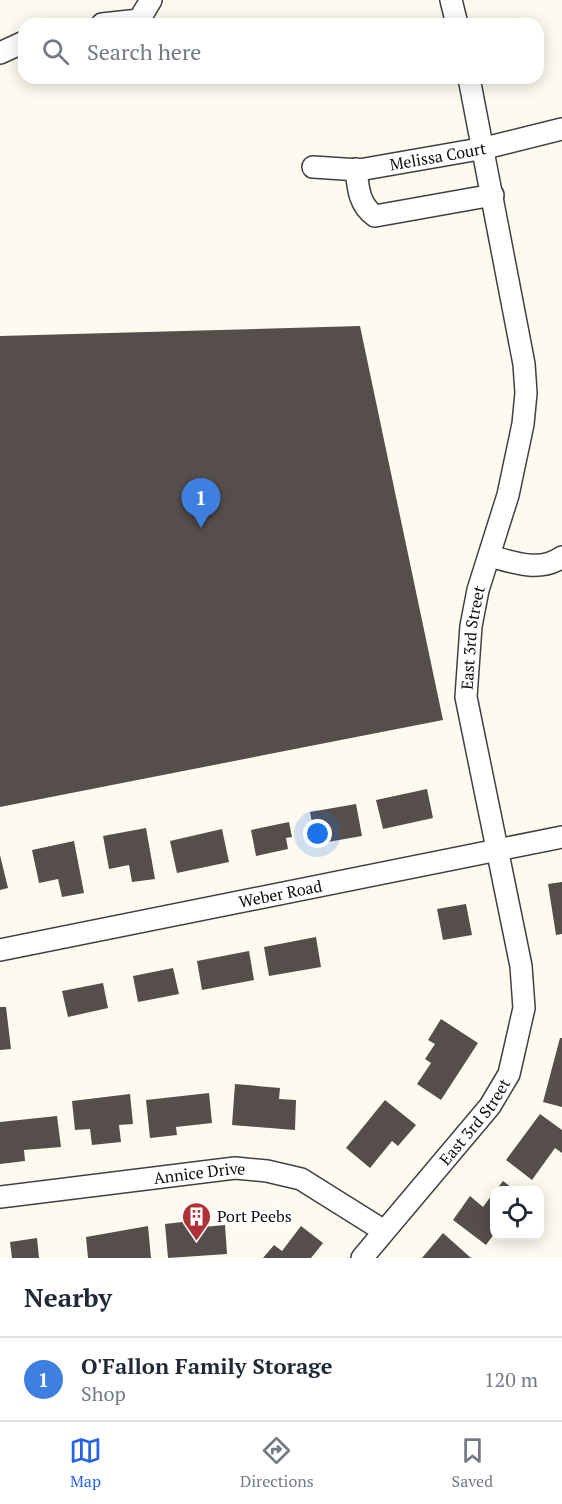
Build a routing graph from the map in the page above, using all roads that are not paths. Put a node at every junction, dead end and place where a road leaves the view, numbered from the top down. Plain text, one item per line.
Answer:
1 (151, 0) edge
2 (452, 0) edge
3 (140, 18) edge
4 (456, 18) edge
5 (18, 45) edge
6 (0, 53) edge
7 (470, 84) edge
8 (562, 129) edge
9 (485, 148) junction
10 (313, 167) dead end
11 (356, 169) junction
12 (494, 195) junction
13 (489, 556) junction
14 (562, 558) edge
15 (562, 837) edge
16 (498, 850) junction
17 (0, 950) edge
18 (0, 1197) edge
19 (384, 1231) junction
20 (362, 1258) edge

1 - 3 street
2 - 4 street
5 - 6 street
7 - 9 street, East 3rd Street
8 - 9 street, Melissa Court
9 - 11 street, Melissa Court
9 - 12 street, East 3rd Street
10 - 11 street, Melissa Court
11 - 12 street
12 - 13 street, East 3rd Street
13 - 14 street
13 - 16 street, East 3rd Street
15 - 16 street, Weber Road
16 - 17 street, Weber Road
16 - 19 street, East 3rd Street
18 - 19 street, Annice Drive
19 - 20 street, East 3rd Street

